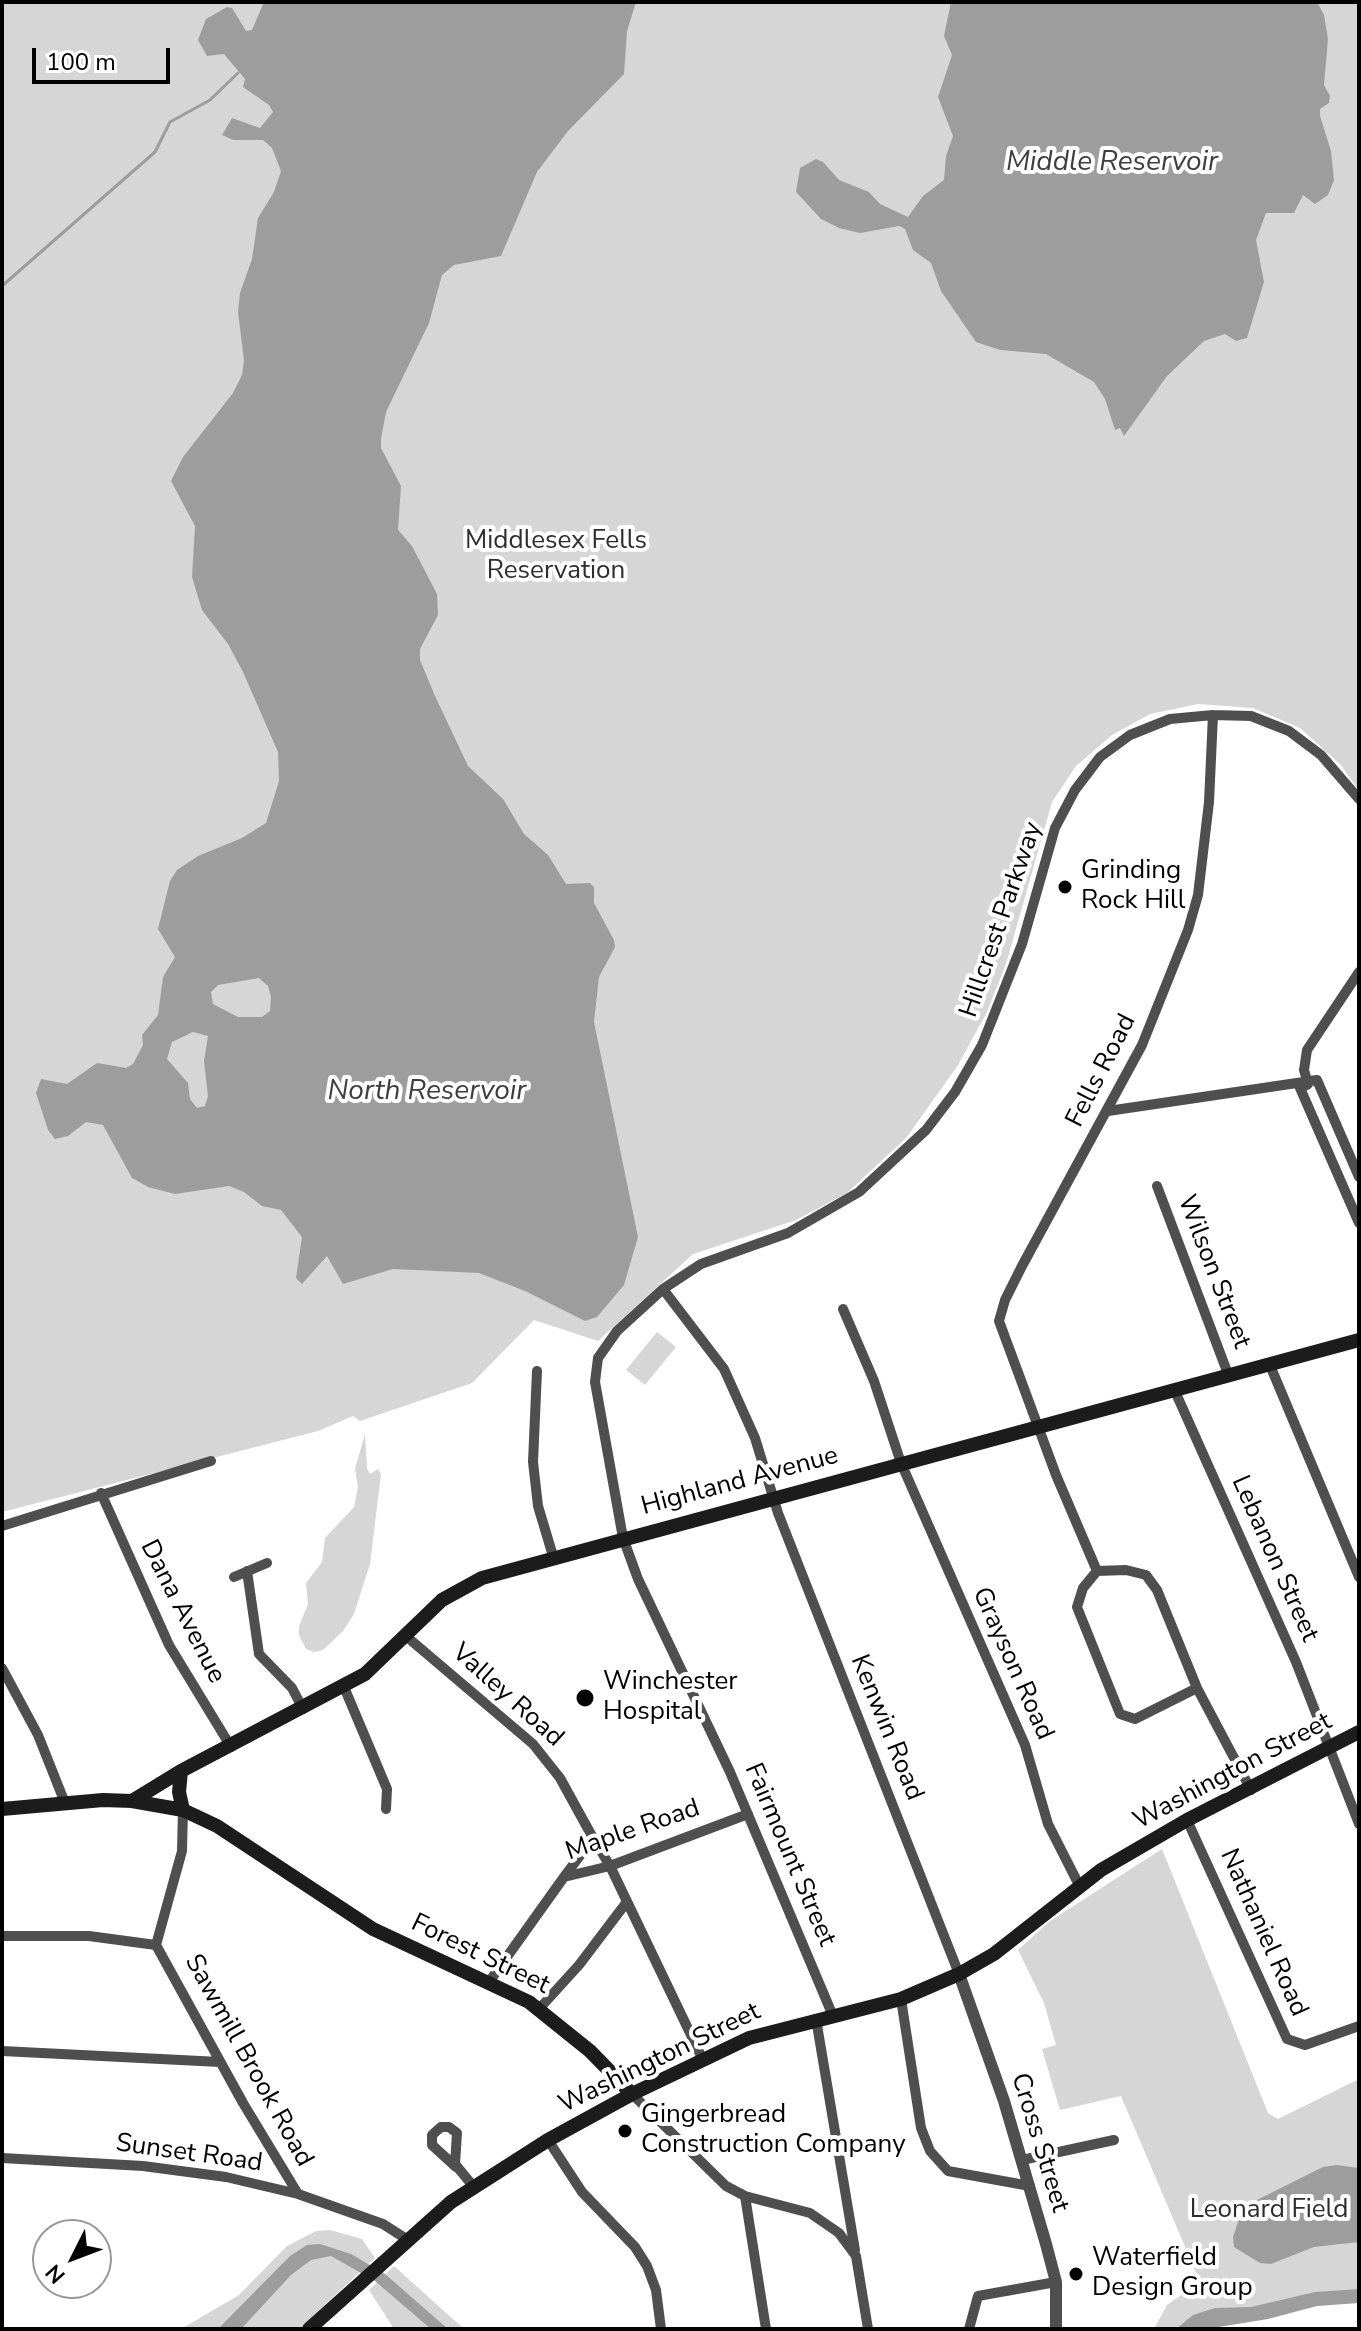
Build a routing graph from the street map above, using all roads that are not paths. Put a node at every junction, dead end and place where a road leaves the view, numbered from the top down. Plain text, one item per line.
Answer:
1 (1213, 715) junction
2 (1359, 799) edge
3 (1359, 972) edge
4 (1308, 1084) junction
5 (1108, 1111) junction
6 (1359, 1177) edge
7 (1157, 1186) dead end
8 (1359, 1223) edge
9 (663, 1289) junction
10 (843, 1309) dead end
11 (1359, 1340) edge
12 (598, 1358) joint
13 (1269, 1363) junction
14 (537, 1371) dead end
15 (1228, 1374) junction
16 (1174, 1389) junction
17 (1038, 1427) junction
18 (211, 1461) dead end
19 (901, 1463) junction
20 (101, 1493) junction
21 (773, 1497) junction
22 (2, 1526) edge
23 (623, 1538) junction
24 (553, 1556) junction
25 (267, 1563) dead end
26 (247, 1571) junction
27 (1097, 1571) junction
28 (234, 1577) dead end
29 (1359, 1577) edge
30 (407, 1637) junction
31 (2, 1668) edge
32 (344, 1687) junction
33 (1197, 1688) junction
34 (2, 1694) edge
35 (16, 1694) junction
36 (303, 1709) junction
37 (1359, 1732) edge
38 (231, 1747) junction
39 (1330, 1748) junction
40 (181, 1771) junction
41 (1251, 1790) junction
42 (132, 1801) junction
43 (65, 1803) junction
44 (2, 1809) edge
45 (386, 1809) dead end
46 (183, 1810) junction
47 (748, 1814) junction
48 (1187, 1820) junction
49 (1359, 1824) edge
50 (593, 1838) junction
51 (610, 1866) junction
52 (564, 1877) junction
53 (1079, 1885) junction
54 (626, 1903) junction
55 (2, 1936) edge
56 (156, 1945) junction
57 (959, 1974) junction
58 (489, 1982) junction
59 (901, 1999) junction
60 (539, 2009) junction
61 (833, 2016) junction
62 (816, 2019) junction
63 (1359, 2026) edge
64 (2, 2051) edge
65 (703, 2060) junction
66 (220, 2062) junction
67 (632, 2094) junction
68 (548, 2140) junction
69 (1114, 2140) dead end
70 (2, 2158) edge
71 (1022, 2160) junction
72 (456, 2167) dead end
73 (473, 2186) junction
74 (1030, 2186) junction
75 (298, 2194) junction
76 (745, 2196) junction
77 (847, 2201) junction
78 (819, 2218) junction
79 (408, 2240) junction
80 (856, 2256) junction
81 (1056, 2282) junction
82 (309, 2329) edge
83 (661, 2329) edge
84 (766, 2329) edge
85 (868, 2329) edge
86 (969, 2329) edge
87 (1056, 2329) edge

1 - 2 street, Hillcrest Parkway
1 - 5 street, Fells Road
1 - 9 street, Hillcrest Parkway
3 - 4 street
4 - 5 street
4 - 6 street
4 - 8 street
5 - 17 street, Fells Road
7 - 15 street, Wilson Street
9 - 12 street, Hillcrest Parkway
9 - 21 street, Kenwin Road
10 - 19 street, Grayson Road
11 - 13 main road, Highland Avenue
12 - 23 street, Fairmount Street
13 - 15 main road, Highland Avenue
13 - 29 street
14 - 24 street
15 - 16 main road, Highland Avenue
16 - 17 main road, Highland Avenue
16 - 39 street, Lebanon Street
17 - 19 main road, Highland Avenue
17 - 27 street, Fells Road
18 - 20 street
19 - 21 main road, Highland Avenue
19 - 53 street, Grayson Road
20 - 22 street
20 - 38 street, Dana Avenue
21 - 23 main road, Highland Avenue
21 - 57 street, Kenwin Road
23 - 24 main road, Highland Avenue
23 - 47 street, Fairmount Street
24 - 30 main road, Highland Avenue
25 - 26 street
26 - 28 street
26 - 36 street
27 - 33 street
27 - 33 street
30 - 32 main road, Highland Avenue
30 - 50 street, Valley Road
31 - 35 street
32 - 36 main road, Highland Avenue
32 - 45 street
33 - 41 street
34 - 35 street
35 - 43 street
36 - 38 main road, Highland Avenue
37 - 39 main road, Washington Street
38 - 40 main road, Highland Avenue
39 - 41 main road, Washington Street
39 - 49 street, Lebanon Street
40 - 42 main road, Highland Avenue
40 - 46 main road
41 - 48 main road, Washington Street
42 - 43 main road, Forest Street
42 - 46 main road, Forest Street
43 - 44 main road, Forest Street
46 - 56 street, Sawmill Brook Road
46 - 58 main road, Forest Street
47 - 51 street, Maple Road
47 - 61 street, Fairmount Street
48 - 53 main road, Washington Street
48 - 63 street, Nathaniel Road
50 - 51 street, Valley Road
50 - 52 street
51 - 52 street, Maple Road
51 - 54 street, Valley Road
52 - 58 street, Maple Road
53 - 57 main road, Washington Street
54 - 60 street
54 - 65 street, Valley Road
55 - 56 street
56 - 66 street, Sawmill Brook Road
57 - 59 main road, Washington Street
57 - 71 street, Cross Street
58 - 60 main road, Forest Street
59 - 61 main road, Washington Street
59 - 74 street
60 - 67 main road, Forest Street
61 - 62 main road, Washington Street
62 - 65 main road, Washington Street
62 - 77 street
64 - 66 street
65 - 67 main road, Washington Street
66 - 75 street, Sawmill Brook Road
67 - 68 main road, Washington Street
67 - 76 street, Forest Street
68 - 73 main road, Washington Street
68 - 83 street
69 - 71 street
70 - 75 street, Sunset Road
71 - 74 street, Cross Street
72 - 73 street
73 - 79 main road, Washington Street
74 - 81 street, Cross Street
75 - 79 street, Sunset Road
76 - 78 street, Forest Street
76 - 84 street
77 - 78 street
77 - 80 street
78 - 80 street, Forest Street
79 - 82 main road, Washington Street
80 - 85 street
81 - 86 street
81 - 87 street, Cross Street

